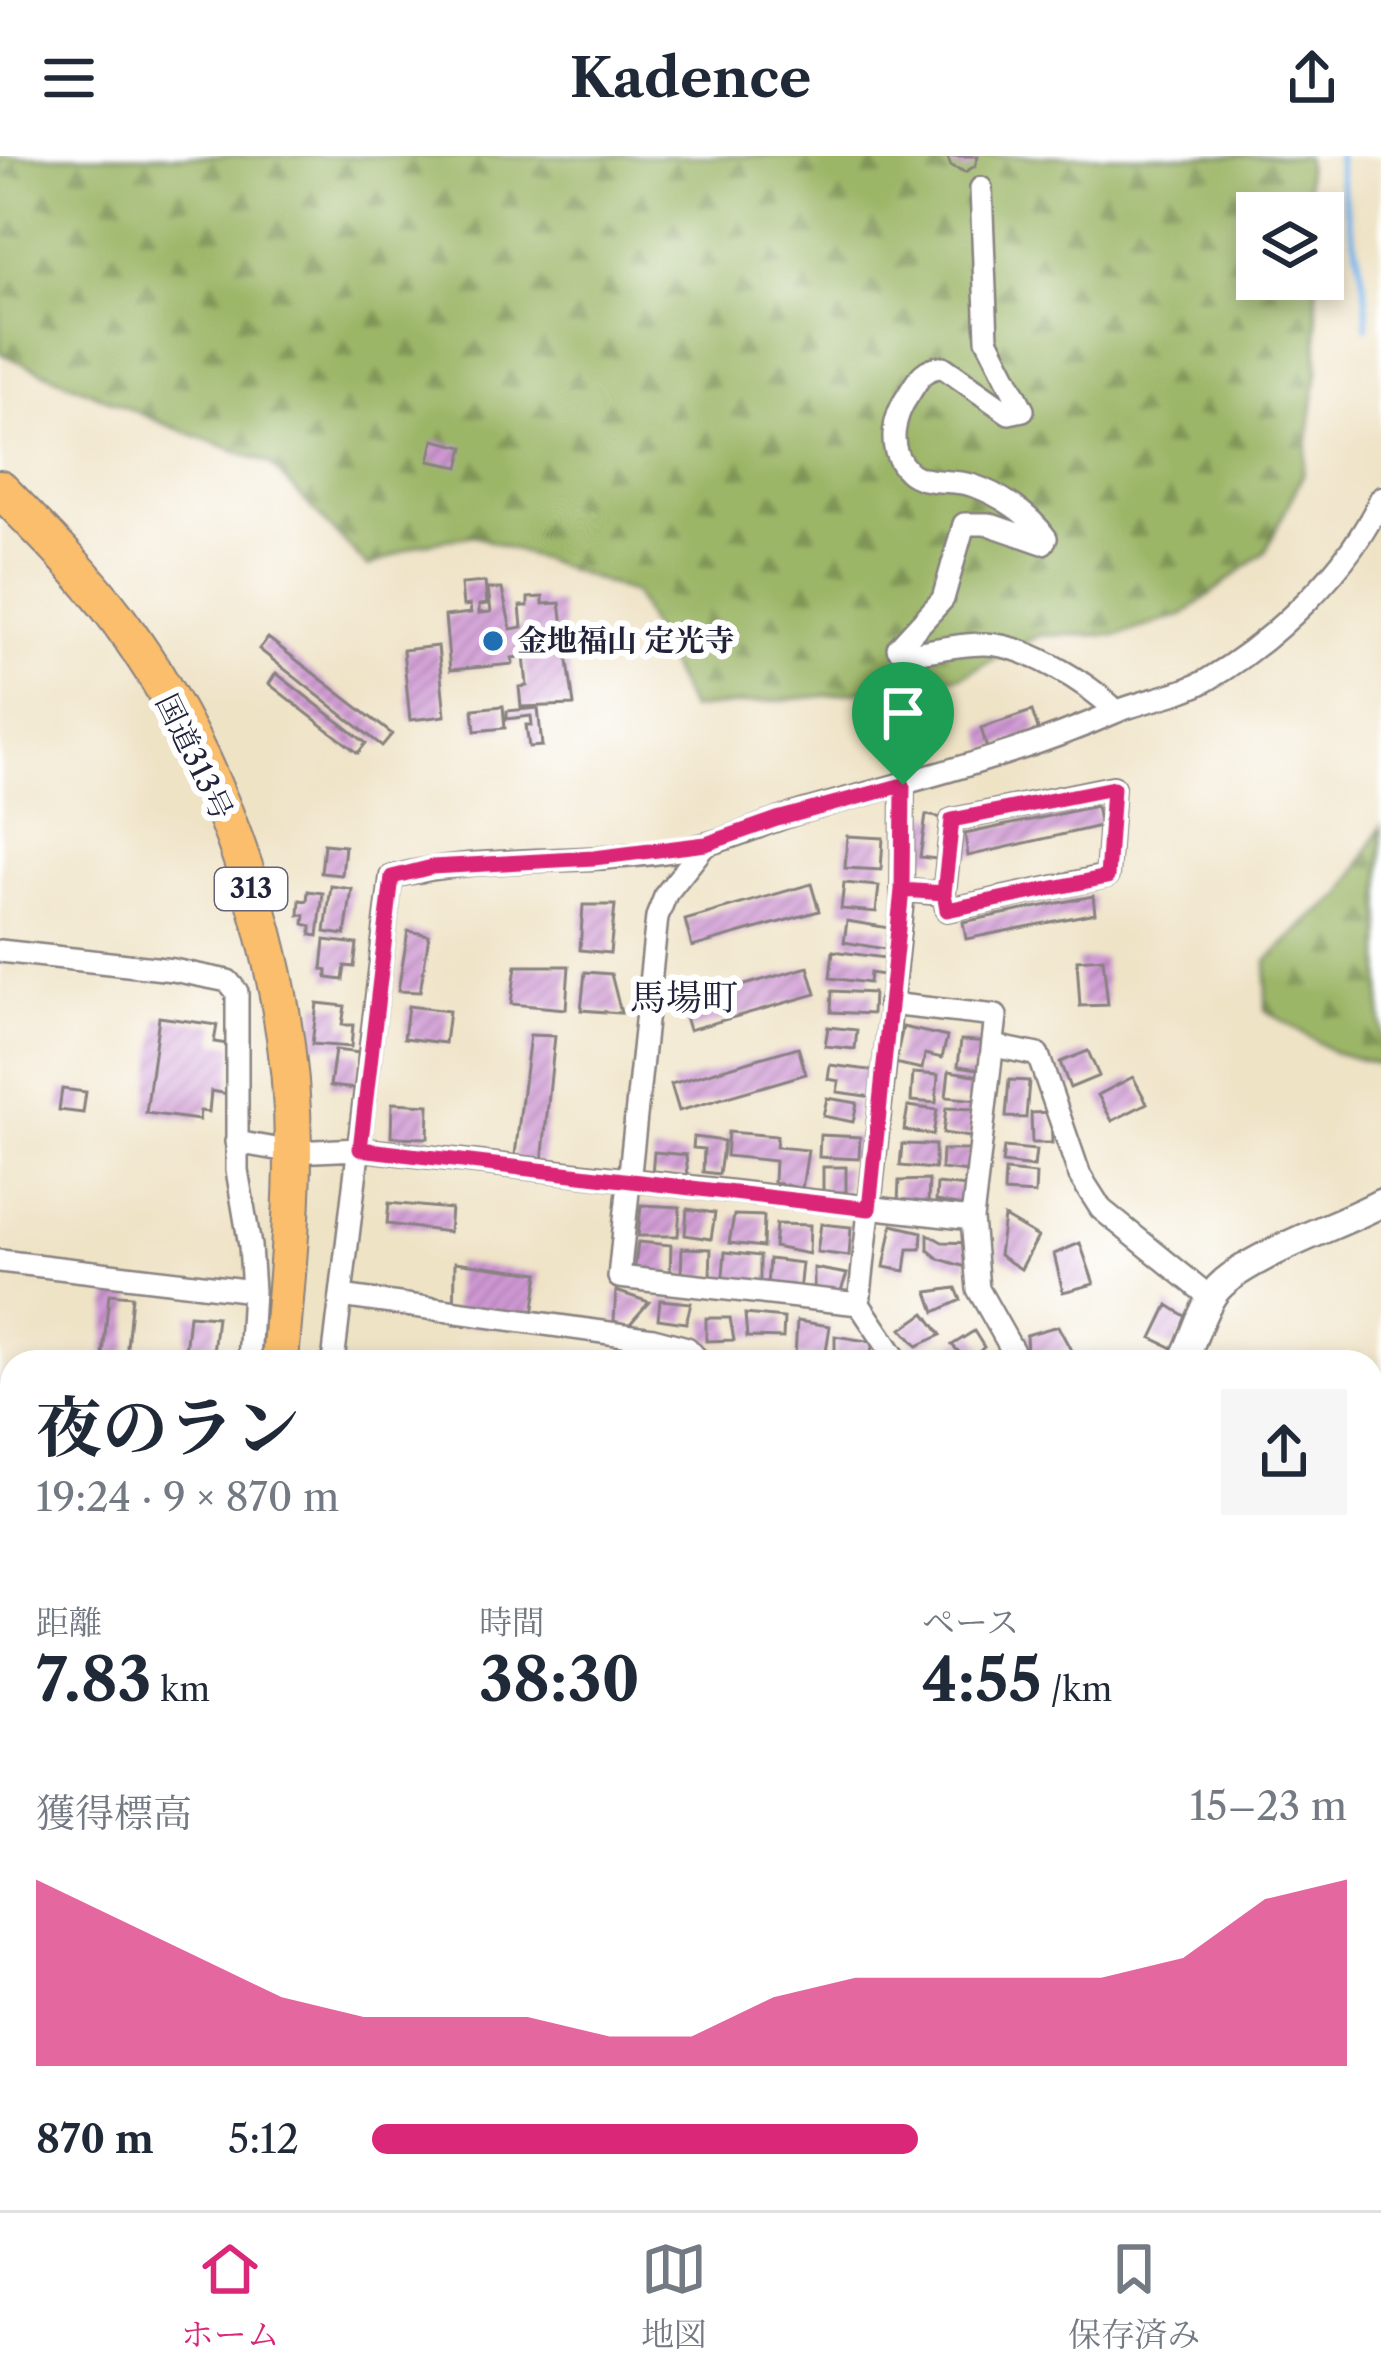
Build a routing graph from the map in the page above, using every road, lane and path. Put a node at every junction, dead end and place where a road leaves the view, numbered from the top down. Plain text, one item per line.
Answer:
1 (981, 188) dead end
2 (0, 489) edge
3 (1381, 498) edge
4 (1116, 711) junction
5 (903, 785) junction
6 (706, 844) junction
7 (902, 890) junction
8 (944, 893) junction
9 (0, 951) edge
10 (889, 1004) junction
11 (994, 1046) junction
12 (236, 1142) junction
13 (360, 1149) junction
14 (293, 1152) junction
15 (627, 1180) junction
16 (1381, 1203) edge
17 (869, 1209) junction
18 (972, 1219) junction
19 (0, 1262) edge
20 (253, 1291) junction
21 (341, 1296) junction
22 (1210, 1298) junction
23 (859, 1304) junction
24 (250, 1350) edge
25 (281, 1350) edge
26 (334, 1350) edge
27 (689, 1350) edge
28 (890, 1350) edge
29 (1012, 1350) edge
30 (1189, 1350) edge

1 - 4 street
2 - 14 highway, 国道313号 / 313
3 - 4 street
4 - 5 street
5 - 6 street
5 - 7 street
6 - 13 street
6 - 15 street
7 - 8 street
7 - 10 street
8 - 8 street
9 - 12 street
10 - 11 street
10 - 17 street
11 - 18 street
11 - 22 street
12 - 14 street
12 - 20 street
13 - 14 street
13 - 15 street
13 - 21 street
14 - 25 highway, 国道313号 / 313
15 - 17 street
15 - 23 street
16 - 22 street
17 - 18 street
17 - 23 street
18 - 29 street
19 - 20 street
20 - 24 street
21 - 26 street
21 - 27 street
22 - 30 street
23 - 28 street

